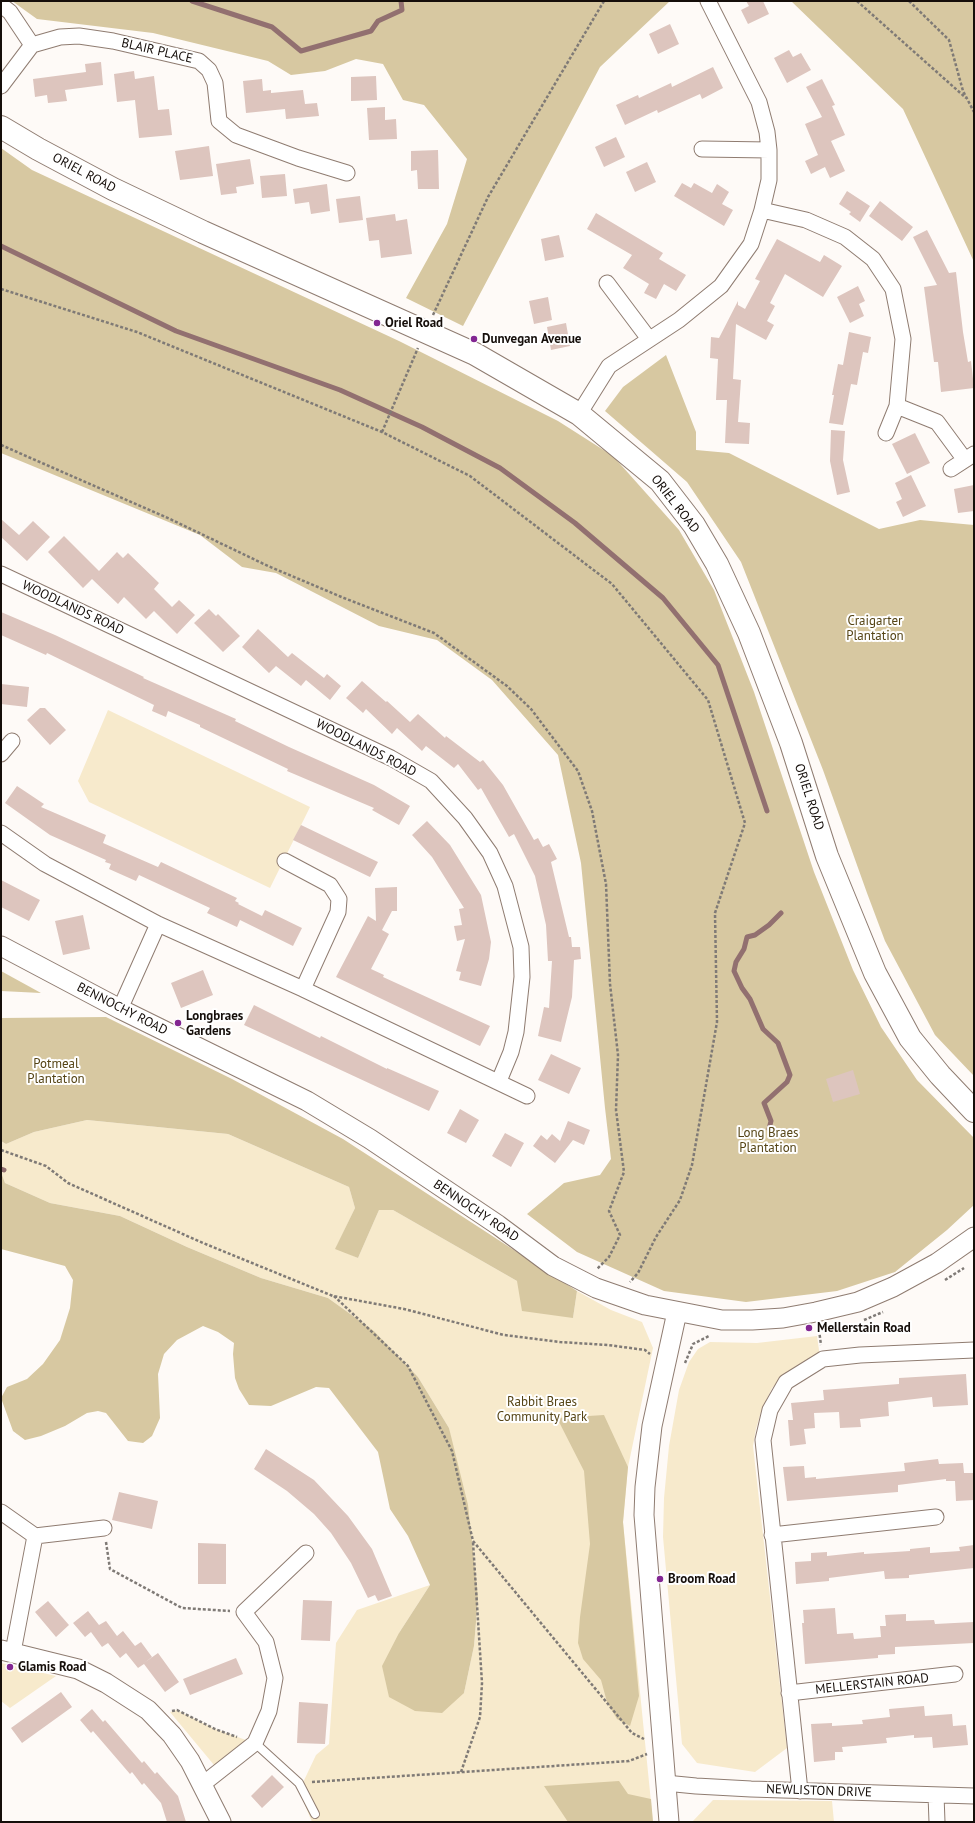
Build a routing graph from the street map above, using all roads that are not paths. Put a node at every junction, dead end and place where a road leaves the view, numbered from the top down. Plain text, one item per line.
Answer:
1 (708, 1) edge
2 (1, 5) edge
3 (32, 45) junction
4 (1, 86) edge
5 (1, 127) edge
6 (702, 149) dead end
7 (769, 150) junction
8 (347, 173) dead end
9 (762, 210) junction
10 (607, 283) dead end
11 (649, 339) junction
12 (897, 406) junction
13 (579, 414) junction
14 (886, 433) dead end
15 (971, 460) edge
16 (951, 469) dead end
17 (1, 574) edge
18 (12, 740) dead end
19 (1, 754) edge
20 (1, 833) edge
21 (285, 861) dead end
22 (158, 924) junction
23 (1, 946) edge
24 (303, 989) junction
25 (120, 1009) junction
26 (499, 1081) junction
27 (527, 1096) dead end
28 (974, 1111) edge
29 (974, 1237) edge
30 (677, 1312) junction
31 (974, 1350) edge
32 (1, 1512) edge
33 (936, 1517) dead end
34 (104, 1528) road end
35 (772, 1535) junction
36 (35, 1536) junction
37 (306, 1553) dead end
38 (7, 1651) edge
39 (955, 1674) dead end
40 (789, 1693) junction
41 (255, 1743) junction
42 (665, 1783) junction
43 (203, 1784) junction
44 (800, 1791) junction
45 (936, 1795) junction
46 (974, 1796) edge
47 (315, 1814) dead end
48 (221, 1822) edge
49 (669, 1822) edge
50 (937, 1822) edge

1 - 7 street
2 - 3 street
3 - 4 street
3 - 8 street, BLAIR PLACE
5 - 13 main road, ORIEL ROAD
6 - 7 street
7 - 9 street
9 - 11 street
9 - 12 street
10 - 11 street
11 - 13 street
12 - 14 street
12 - 15 street
13 - 28 main road, ORIEL ROAD
15 - 16 street
17 - 26 street, WOODLANDS ROAD
18 - 19 street
20 - 22 street
21 - 24 street
22 - 24 street
22 - 25 street
23 - 25 street, BENNOCHY ROAD
24 - 26 street
25 - 30 street, BENNOCHY ROAD
26 - 27 street
29 - 30 street, BENNOCHY ROAD
30 - 42 street
31 - 35 street
32 - 36 street
33 - 35 street
34 - 36 street
35 - 40 street
36 - 38 street
37 - 41 street
38 - 43 street
39 - 40 street, MELLERSTAIN ROAD
40 - 44 street
41 - 43 street
41 - 47 lane
42 - 44 street, NEWLISTON DRIVE
42 - 49 street
43 - 48 street
44 - 45 street, NEWLISTON DRIVE
45 - 46 street, NEWLISTON DRIVE
45 - 50 street

